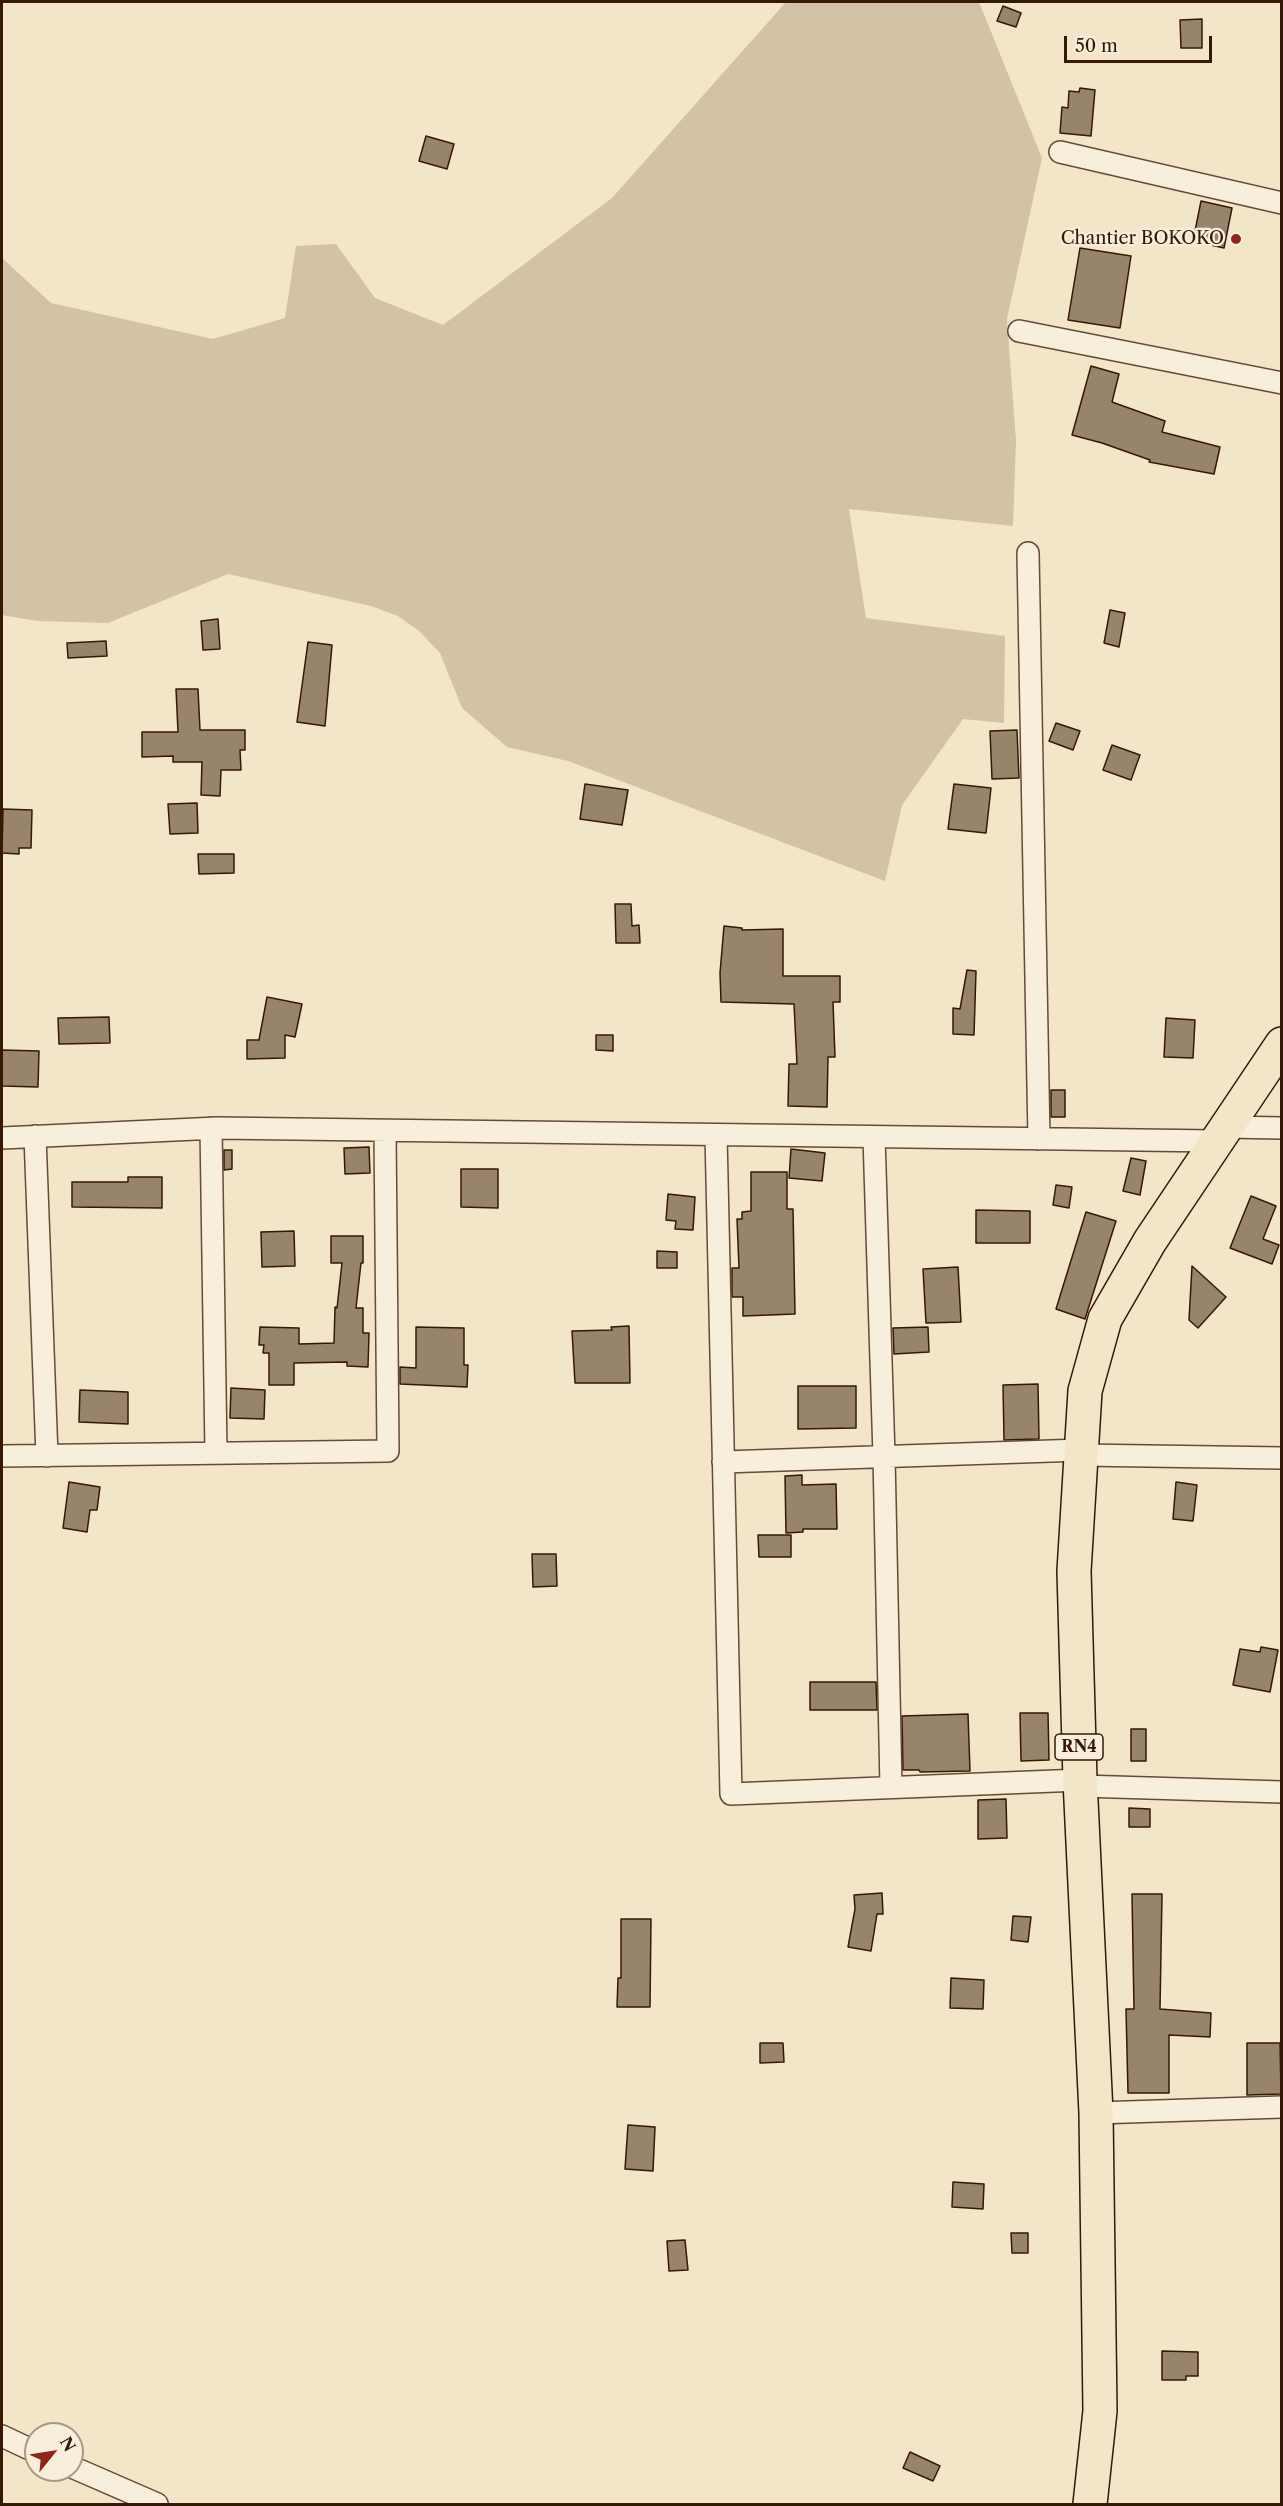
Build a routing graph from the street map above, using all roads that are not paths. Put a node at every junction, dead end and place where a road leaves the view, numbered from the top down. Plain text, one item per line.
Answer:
1 (1059, 153) dead end
2 (1281, 203) edge
3 (1019, 331) dead end
4 (1281, 383) edge
5 (1028, 553) dead end
6 (1281, 1044) edge
7 (211, 1128) junction
8 (1281, 1128) edge
9 (385, 1131) junction
10 (1221, 1134) junction
11 (716, 1135) junction
12 (35, 1136) junction
13 (874, 1137) junction
14 (2, 1138) edge
15 (1039, 1139) junction
16 (1081, 1452) junction
17 (216, 1453) junction
18 (2, 1456) edge
19 (47, 1456) junction
20 (884, 1456) junction
21 (1281, 1458) edge
22 (723, 1462) junction
23 (1081, 1783) junction
24 (891, 1787) junction
25 (1281, 1792) edge
26 (1281, 2107) edge
27 (1096, 2113) junction
28 (2, 2436) edge
29 (24, 2446) edge
30 (84, 2472) edge
31 (157, 2505) edge
32 (1090, 2505) edge

1 - 2 street
3 - 4 street
5 - 15 street
6 - 10 highway, RN4
7 - 9 street
7 - 12 street
7 - 17 street
8 - 10 street
9 - 11 street
9 - 17 street
10 - 15 street
10 - 16 highway, RN4
11 - 13 street
11 - 22 street
12 - 14 street
12 - 19 street
13 - 15 street
13 - 20 street
16 - 20 street
16 - 21 street
16 - 23 highway, RN4
17 - 19 street
18 - 19 street
20 - 22 street
20 - 24 street
22 - 24 street
23 - 24 street
23 - 25 street
23 - 27 highway, RN4
26 - 27 street
27 - 32 highway, RN4
28 - 29 street
30 - 31 street

